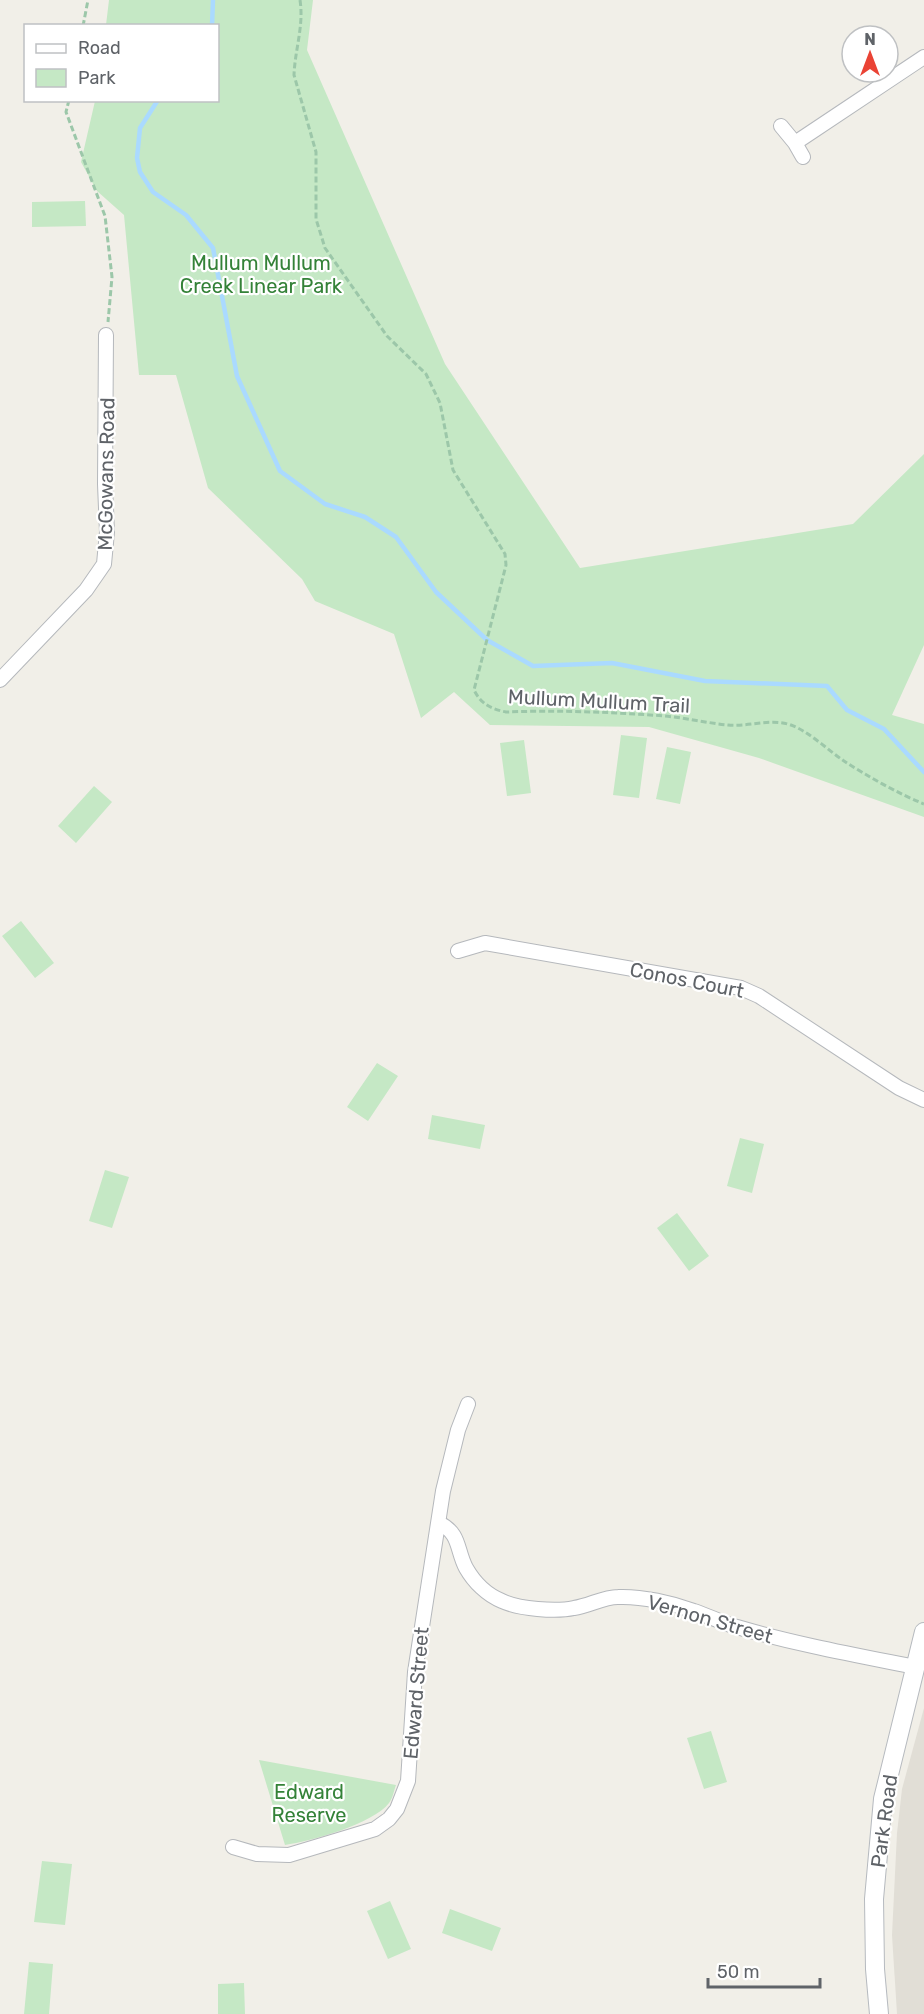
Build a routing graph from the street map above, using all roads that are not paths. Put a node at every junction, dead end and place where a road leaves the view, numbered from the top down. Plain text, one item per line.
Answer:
1 (924, 57) edge
2 (781, 126) dead end
3 (795, 142) junction
4 (803, 157) dead end
5 (106, 335) road end
6 (0, 680) edge
7 (458, 951) dead end
8 (924, 1100) edge
9 (468, 1404) dead end
10 (439, 1523) junction
11 (924, 1632) edge
12 (915, 1667) junction
13 (233, 1847) dead end
14 (879, 2014) edge

1 - 3 street
2 - 3 street
3 - 4 street
5 - 6 street, McGowans Road
7 - 8 street, Conos Court
9 - 10 street, Edward Street
10 - 12 street, Vernon Street
10 - 13 street, Edward Street
11 - 12 street, Park Road
12 - 14 street, Park Road

